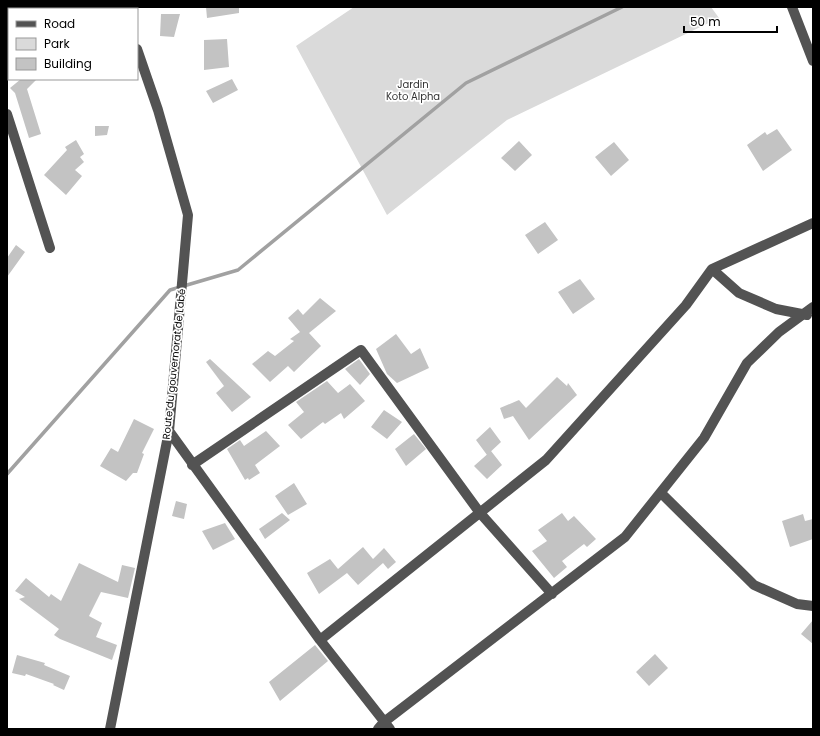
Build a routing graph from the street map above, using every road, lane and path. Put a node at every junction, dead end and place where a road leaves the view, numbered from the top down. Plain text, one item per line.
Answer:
1 (792, 7) edge
2 (138, 52) edge
3 (813, 61) edge
4 (7, 114) edge
5 (813, 223) edge
6 (50, 248) dead end
7 (712, 269) junction
8 (813, 307) edge
9 (808, 315) edge
10 (169, 431) junction
11 (192, 465) junction
12 (661, 493) junction
13 (480, 513) junction
14 (552, 594) junction
15 (813, 606) edge
16 (320, 640) junction
17 (384, 727) edge
18 (110, 729) edge

1 - 3 street
2 - 10 street, Route du gouvernorat de Labé
4 - 6 street
5 - 7 street
7 - 9 street
7 - 13 street
8 - 9 street
9 - 12 street
10 - 11 street
10 - 18 street, Route du gouvernorat de Labé
11 - 13 street
11 - 16 street
12 - 14 street
12 - 15 street
13 - 14 street
13 - 16 street
14 - 17 street
16 - 17 street

